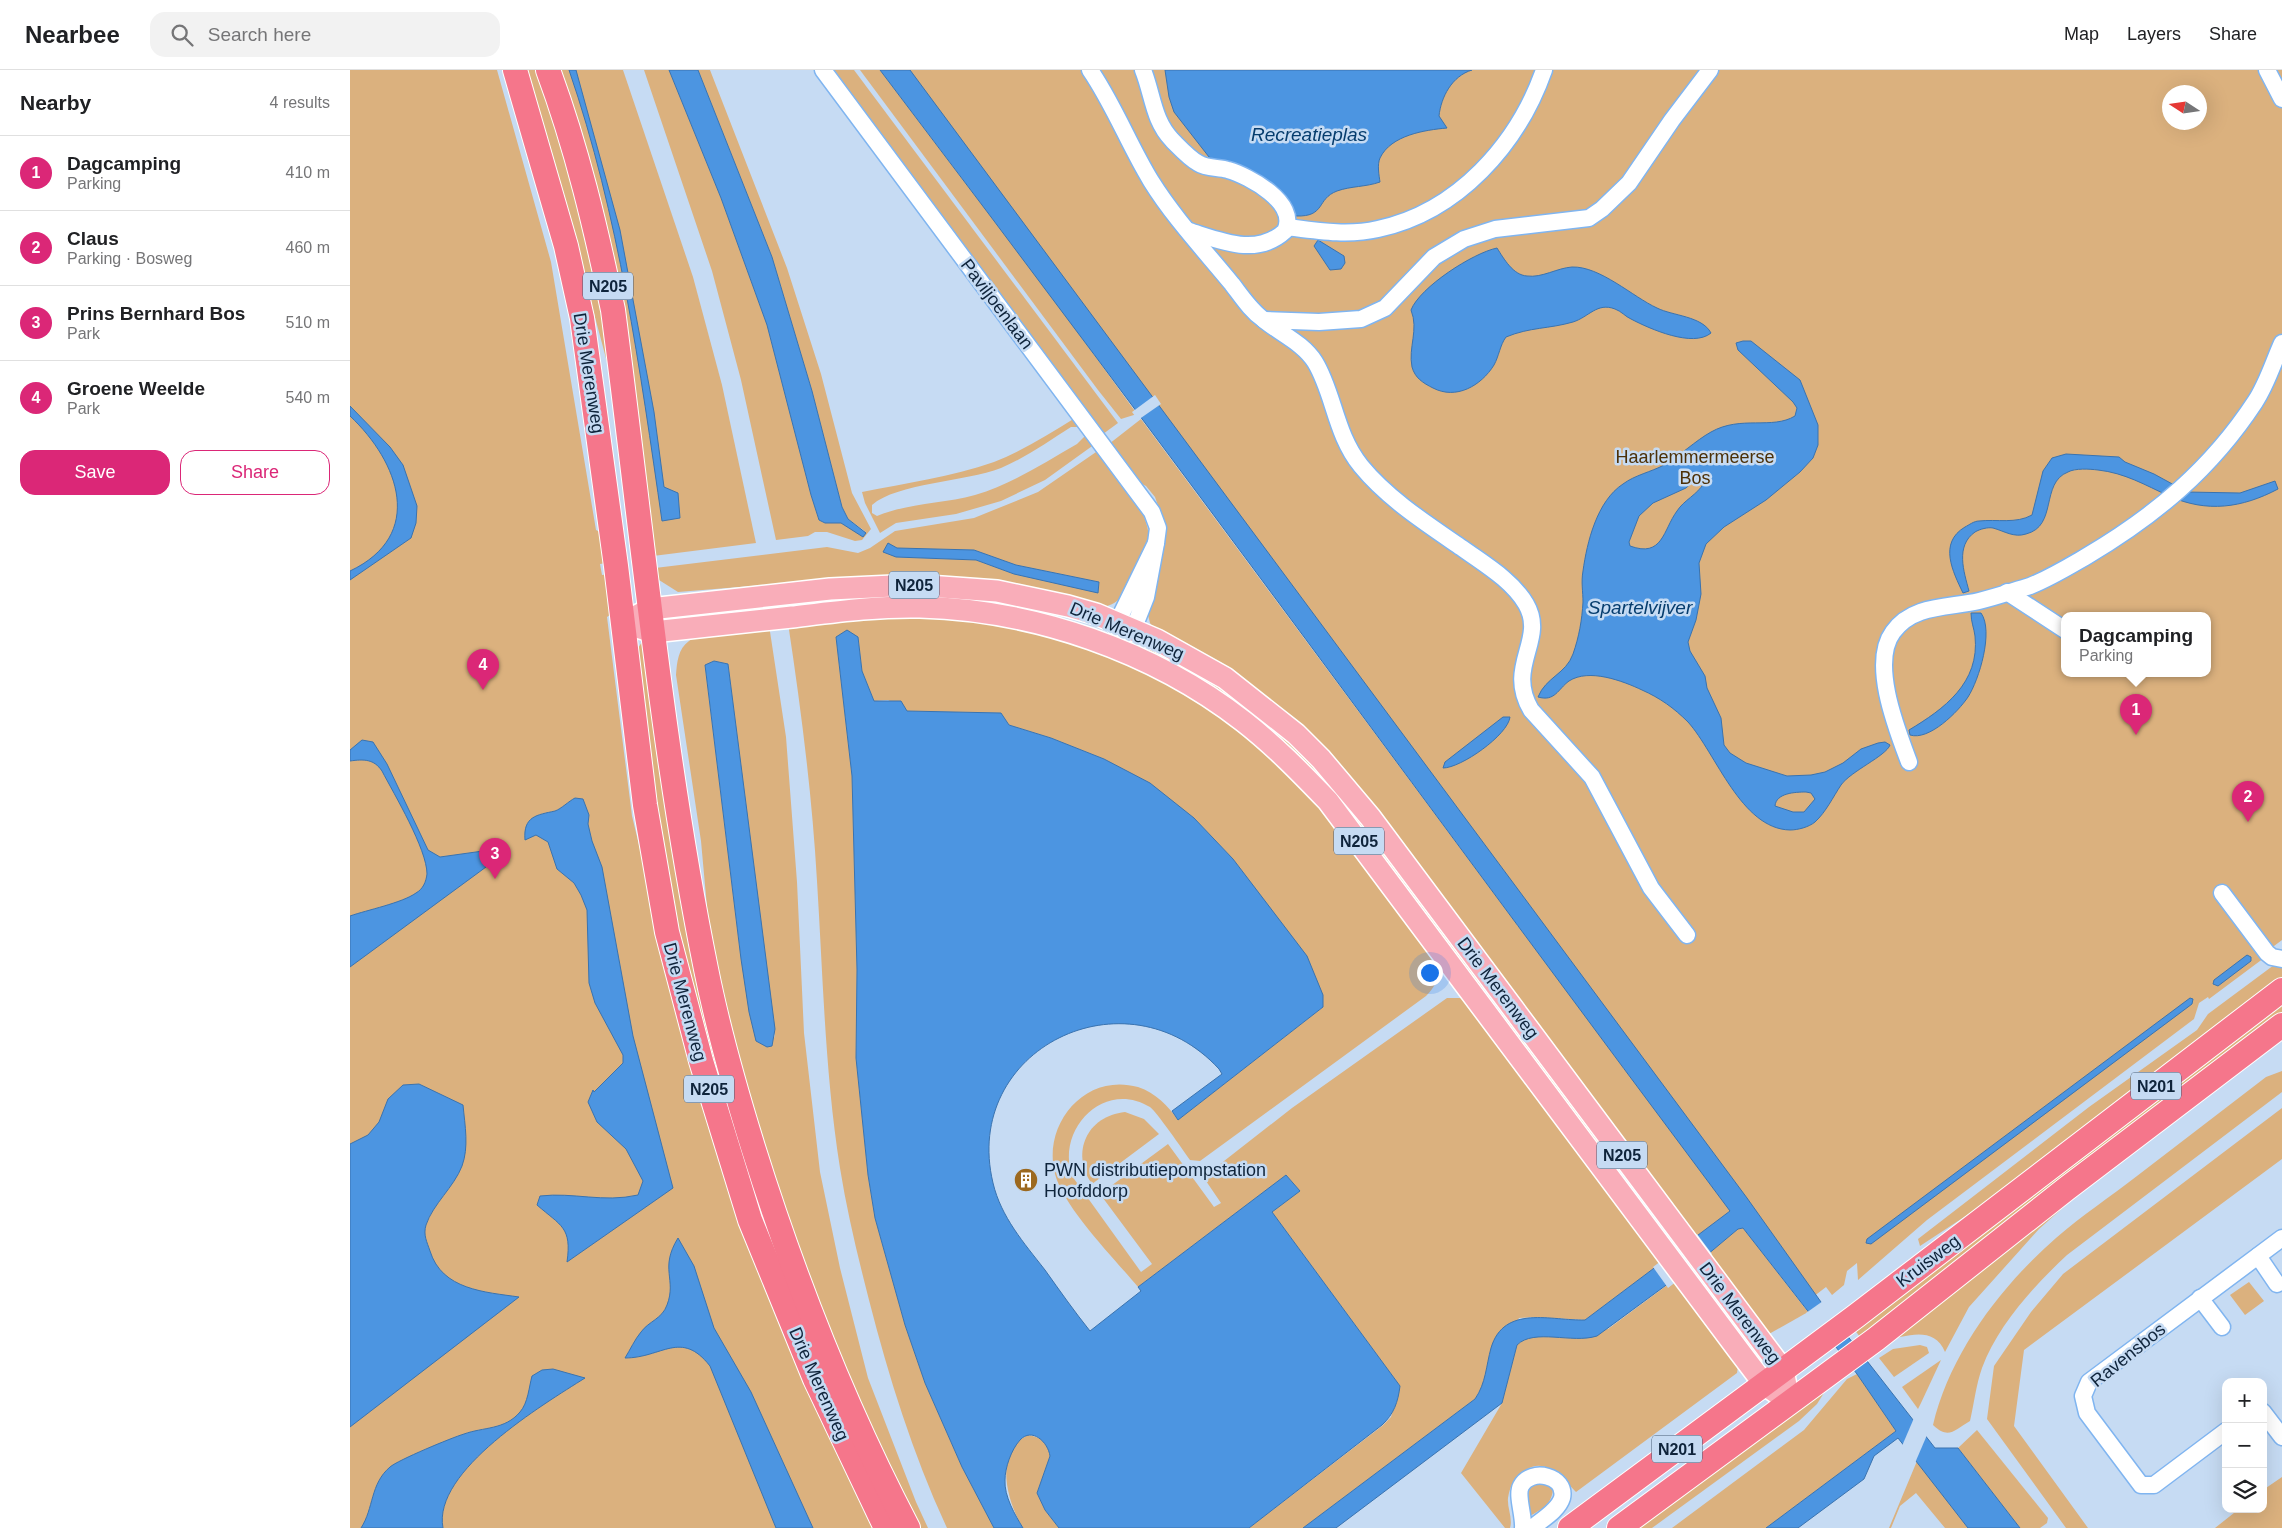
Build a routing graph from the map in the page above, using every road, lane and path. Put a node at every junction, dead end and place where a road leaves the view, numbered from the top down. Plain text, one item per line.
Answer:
1 (515, 70) edge
2 (548, 70) edge
3 (824, 70) edge
4 (1090, 70) edge
5 (1143, 70) edge
6 (1544, 70) edge
7 (1710, 70) edge
8 (2267, 70) edge
9 (2282, 99) edge
10 (1287, 227) junction
11 (1189, 231) junction
12 (1264, 320) junction
13 (2282, 343) edge
14 (2007, 592) junction
15 (651, 621) junction
16 (623, 623) junction
17 (1125, 626) junction
18 (2061, 627) edge
19 (1114, 648) junction
20 (1909, 762) dead end
21 (2222, 892) dead end
22 (1687, 935) dead end
23 (2282, 959) edge
24 (2282, 990) edge
25 (2282, 1025) edge
26 (2282, 1238) edge
27 (2258, 1256) junction
28 (2277, 1284) dead end
29 (2200, 1298) junction
30 (2222, 1327) dead end
31 (1783, 1370) junction
32 (1764, 1384) junction
33 (1790, 1401) junction
34 (2267, 1417) edge
35 (2222, 1434) edge
36 (2282, 1438) edge
37 (886, 1528) edge
38 (908, 1528) edge
39 (1523, 1528) edge
40 (1532, 1528) edge
41 (1570, 1528) edge
42 (1619, 1528) edge

1 - 16 highway, Drie Merenweg / N205
2 - 15 highway, Drie Merenweg / N205
3 - 17 street, Paviljoenlaan
4 - 11 street
5 - 10 street
6 - 10 street
7 - 12 street
8 - 9 street
10 - 11 street
11 - 12 street
12 - 22 street
13 - 14 street
14 - 18 street
14 - 20 street
15 - 16 main road, Drie Merenweg / N205
15 - 17 main road, Drie Merenweg / N205
15 - 19 main road, Drie Merenweg / N205
15 - 38 highway, Drie Merenweg / N205
16 - 37 highway, Drie Merenweg / N205
17 - 19 street, Paviljoenlaan
17 - 31 main road, Drie Merenweg / N205
19 - 32 main road, Drie Merenweg / N205
21 - 23 street
24 - 31 highway, Kruisweg / N201
25 - 33 highway, Kruisweg / N201
26 - 27 street, Ravensbos
27 - 28 street
27 - 29 street, Ravensbos
29 - 30 street
29 - 35 street, Ravensbos
31 - 32 highway, Kruisweg / N201
31 - 33 main road, Drie Merenweg / N205
32 - 33 main road, Drie Merenweg / N205
32 - 41 highway, Kruisweg / N201
33 - 42 highway, Kruisweg / N201
34 - 36 street
39 - 40 street

